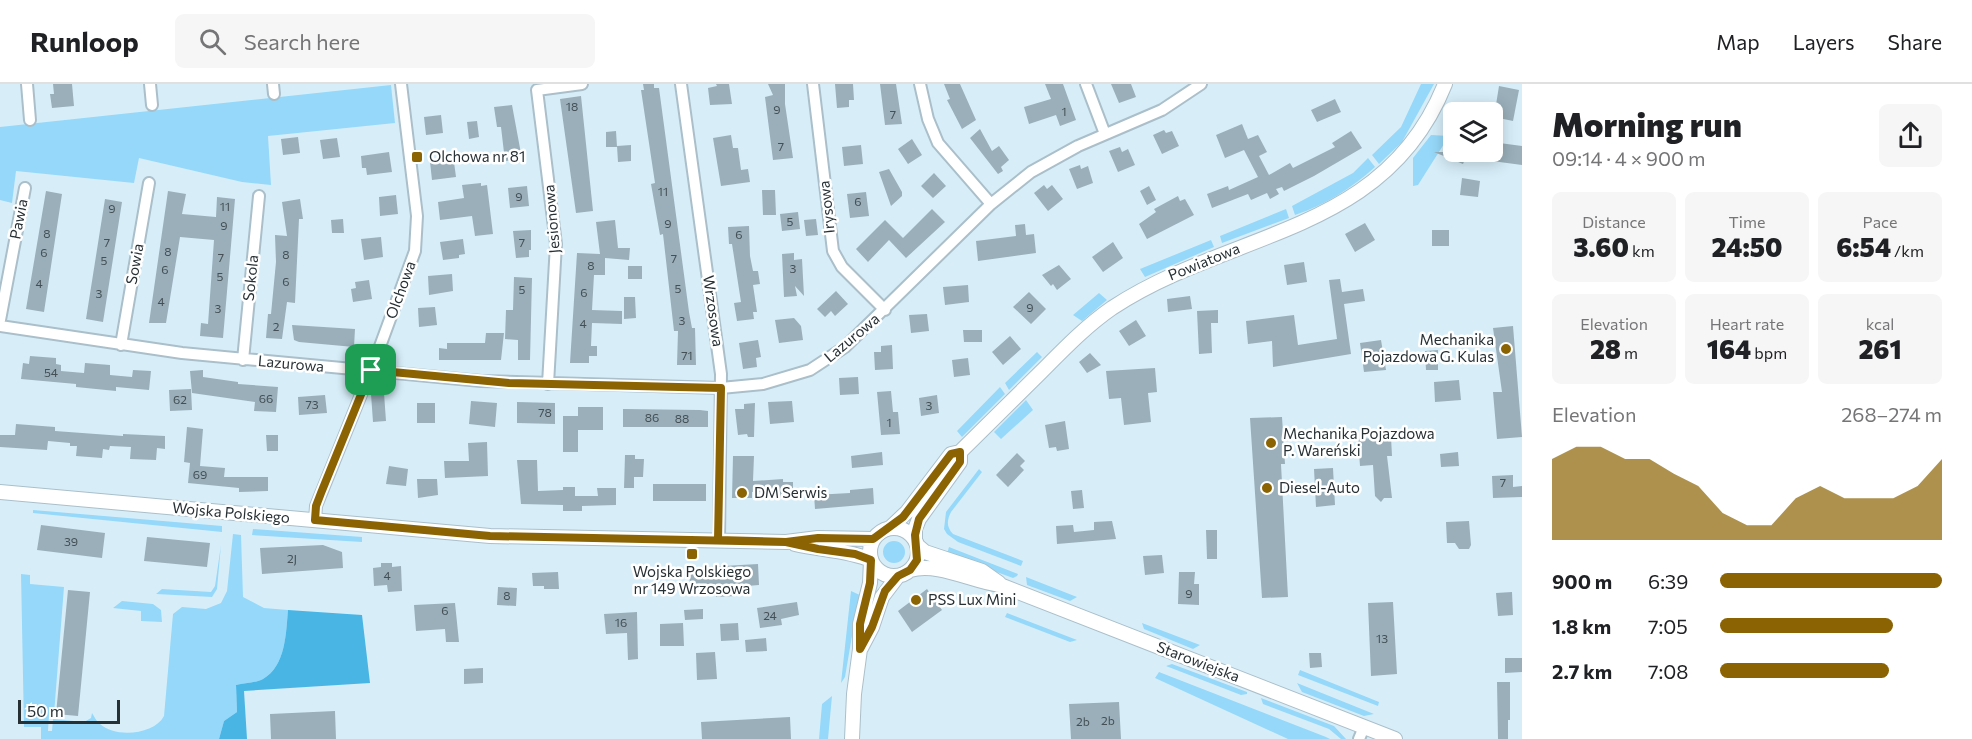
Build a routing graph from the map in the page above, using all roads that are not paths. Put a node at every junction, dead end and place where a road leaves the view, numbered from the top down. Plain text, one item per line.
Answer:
1 (27, 84) edge
2 (150, 84) edge
3 (401, 84) edge
4 (582, 84) edge
5 (681, 84) edge
6 (813, 84) edge
7 (920, 84) edge
8 (1086, 84) edge
9 (1202, 84) edge
10 (1445, 84) edge
11 (152, 105) dead end
12 (30, 120) dead end
13 (1105, 134) junction
14 (148, 183) dead end
15 (25, 188) dead end
16 (259, 195) dead end
17 (991, 204) junction
18 (885, 310) junction
19 (0, 320) edge
20 (0, 326) edge
21 (121, 345) junction
22 (243, 360) junction
23 (371, 370) junction
24 (548, 384) junction
25 (721, 388) junction
26 (960, 452) junction
27 (0, 492) edge
28 (315, 520) junction
29 (890, 528) junction
30 (873, 539) junction
31 (718, 540) junction
32 (786, 542) junction
33 (916, 543) junction
34 (871, 560) junction
35 (904, 573) junction
36 (1000, 585) junction
37 (860, 649) junction
38 (1362, 733) edge
39 (852, 739) edge
40 (1395, 739) edge

1 - 12 street
2 - 11 street
3 - 23 street, Olchowa
4 - 24 street, Jesionowa
5 - 25 street, Wrzosowa
6 - 18 street, Irysowa
7 - 17 street
8 - 13 street
9 - 13 street, Lazurowa
10 - 26 street, Powiatowa
13 - 17 street, Lazurowa
14 - 21 street, Sowia
15 - 19 street, Pawia
16 - 22 street, Sokola
17 - 18 street, Lazurowa
18 - 25 street, Lazurowa
20 - 21 street, Lazurowa
21 - 22 street, Lazurowa
22 - 23 street, Lazurowa
23 - 24 street, Lazurowa
23 - 28 street, Olchowa
24 - 25 street, Lazurowa
25 - 31 street, Wrzosowa
26 - 29 street, Powiatowa
26 - 33 street, Powiatowa
27 - 28 street, Wojska Polskiego
28 - 31 street, Wojska Polskiego
29 - 30 street
29 - 33 street
30 - 32 street, Wojska Polskiego
30 - 34 street
31 - 32 street, Wojska Polskiego
32 - 34 street, Wojska Polskiego
33 - 35 street
33 - 36 street, Starowiejska
34 - 35 street
34 - 37 street
35 - 36 street, Starowiejska
35 - 37 street
36 - 38 street, Starowiejska
37 - 39 street
38 - 40 street, Starowiejska

